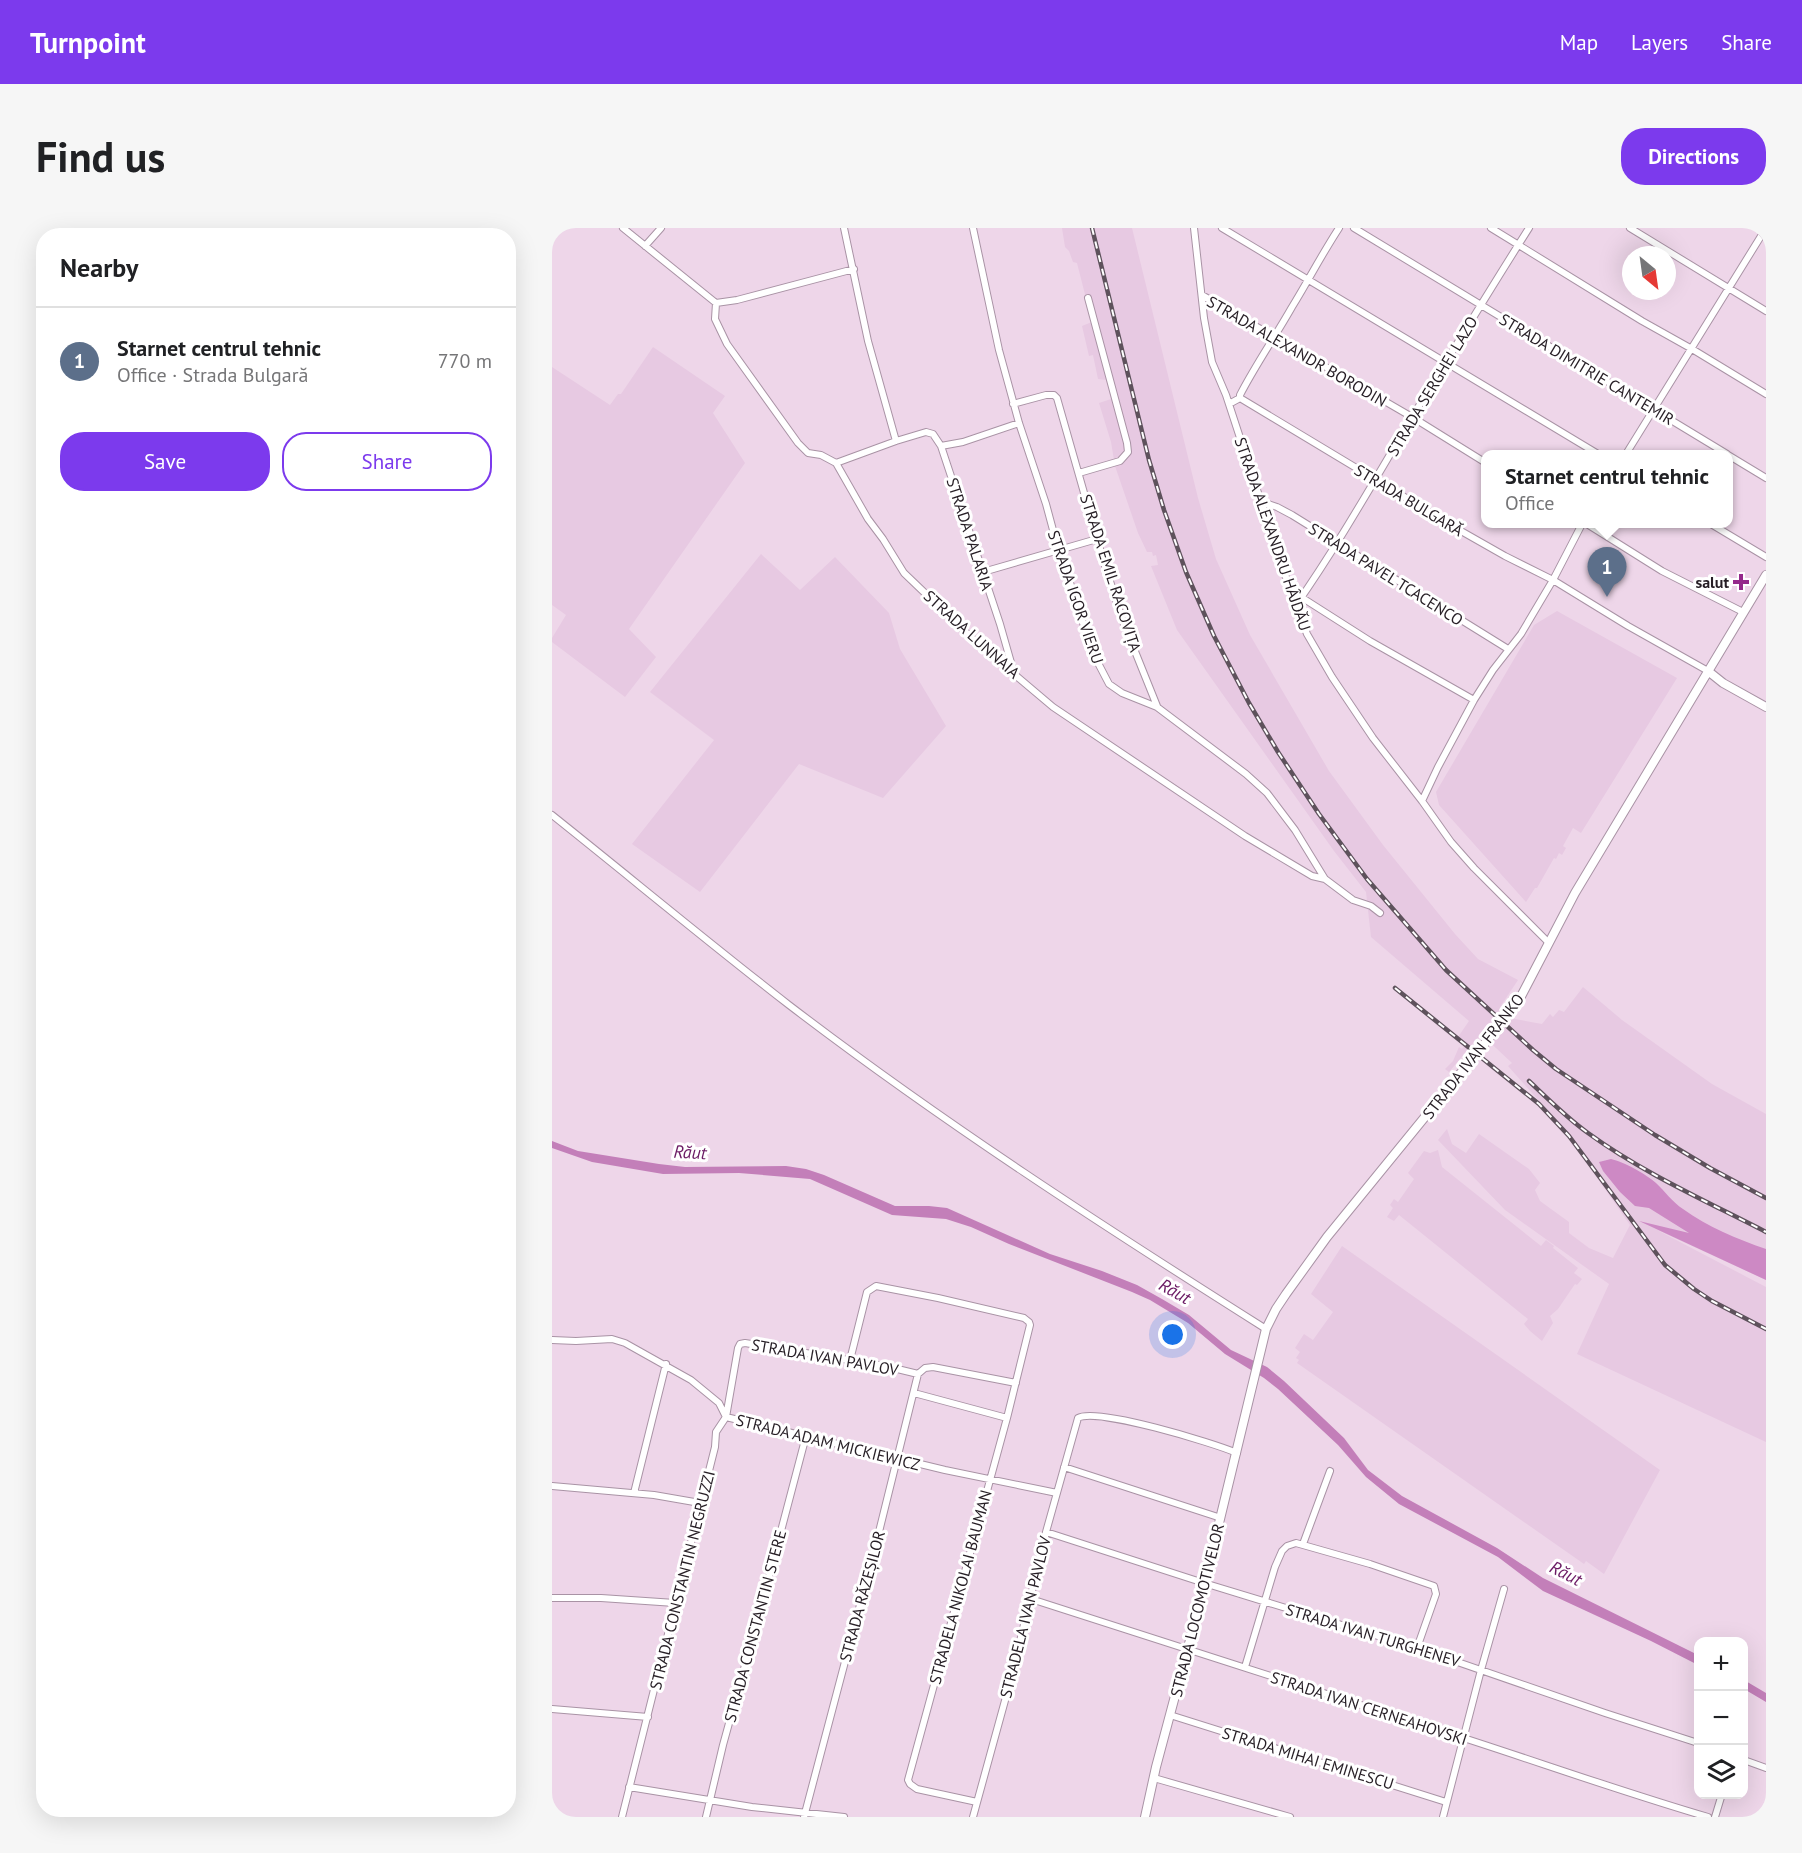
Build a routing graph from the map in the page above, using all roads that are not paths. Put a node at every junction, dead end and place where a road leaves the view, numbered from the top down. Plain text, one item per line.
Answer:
1 (623, 228) edge
2 (661, 228) edge
3 (844, 228) edge
4 (973, 228) edge
5 (1194, 228) edge
6 (1222, 228) edge
7 (1339, 228) edge
8 (1354, 228) edge
9 (1491, 228) edge
10 (1529, 228) edge
11 (1630, 228) edge
12 (1764, 230) edge
13 (1519, 244) junction
14 (645, 246) junction
15 (854, 269) junction
16 (1307, 280) junction
17 (1729, 289) junction
18 (1202, 295) junction
19 (1088, 298) dead end
20 (716, 303) junction
21 (1481, 304) junction
22 (1766, 311) edge
23 (1275, 337) junction
24 (1692, 349) junction
25 (1445, 362) junction
26 (1766, 394) edge
27 (1240, 398) junction
28 (1013, 404) junction
29 (1229, 404) junction
30 (1654, 410) junction
31 (1412, 417) junction
32 (1019, 423) junction
33 (896, 441) junction
34 (941, 446) junction
35 (1591, 450) edge
36 (1629, 450) edge
37 (1720, 450) edge
38 (1733, 458) edge
39 (1481, 460) edge
40 (836, 463) junction
41 (1079, 473) junction
42 (1766, 478) edge
43 (1376, 479) junction
44 (1262, 502) junction
45 (1580, 528) edge
46 (1593, 528) edge
47 (1718, 528) edge
48 (1096, 539) junction
49 (1336, 542) junction
50 (1060, 550) junction
51 (1766, 557) edge
52 (983, 572) junction
53 (1766, 575) edge
54 (1553, 580) junction
55 (1301, 597) junction
56 (1296, 604) junction
57 (1743, 612) junction
58 (1508, 649) junction
59 (1708, 671) junction
60 (1015, 673) junction
61 (1474, 700) junction
62 (1157, 706) junction
63 (1766, 707) edge
64 (1422, 801) junction
65 (552, 815) edge
66 (1325, 879) junction
67 (1380, 913) dead end
68 (1548, 942) junction
69 (1266, 1329) junction
70 (552, 1340) edge
71 (740, 1344) joint
72 (850, 1360) junction
73 (666, 1365) junction
74 (918, 1374) junction
75 (1016, 1383) junction
76 (914, 1393) junction
77 (1249, 1404) joint
78 (726, 1417) junction
79 (1007, 1418) junction
80 (806, 1436) junction
81 (1237, 1453) junction
82 (897, 1458) junction
83 (1064, 1467) junction
84 (1330, 1471) dead end
85 (990, 1480) junction
86 (552, 1486) edge
87 (634, 1492) junction
88 (1057, 1493) junction
89 (700, 1503) junction
90 (1221, 1518) junction
91 (1046, 1532) junction
92 (1303, 1544) junction
93 (1204, 1583) junction
94 (1504, 1589) dead end
95 (552, 1599) edge
96 (1031, 1599) junction
97 (1264, 1601) junction
98 (675, 1603) junction
99 (1417, 1648) junction
100 (1188, 1649) junction
101 (1245, 1667) junction
102 (1481, 1670) junction
103 (552, 1709) edge
104 (1170, 1715) junction
105 (648, 1717) junction
106 (1463, 1738) junction
107 (1694, 1742) edge
108 (1748, 1762) edge
109 (1766, 1768) edge
110 (1154, 1778) junction
111 (629, 1787) junction
112 (1720, 1799) edge
113 (710, 1800) junction
114 (977, 1802) junction
115 (1446, 1802) junction
116 (804, 1815) edge
117 (622, 1817) edge
118 (706, 1817) edge
119 (844, 1817) edge
120 (973, 1817) edge
121 (1145, 1817) edge
122 (1290, 1817) edge
123 (1443, 1817) edge
124 (1708, 1817) edge
125 (1714, 1817) edge

1 - 14 street
2 - 14 street
3 - 15 street
4 - 28 street, STRADA IGOR VIERU
5 - 18 street, STRADA ALEXANDRU HÂJDĂU
6 - 16 street
7 - 16 street
8 - 21 street, STRADA DIMITRIE CANTEMIR
9 - 13 street
10 - 13 street, STRADA SERGHEI LAZO
11 - 17 street
12 - 17 street
13 - 21 street, STRADA SERGHEI LAZO
13 - 24 street
14 - 20 street
15 - 20 street
15 - 33 street
16 - 23 street
16 - 25 street
17 - 22 street
17 - 24 street
18 - 23 street, STRADA ALEXANDR BORODIN
18 - 29 street, STRADA ALEXANDRU HÂJDĂU
19 - 41 street, STRADA EMIL RACOVIȚA
20 - 40 street
21 - 25 street, STRADA SERGHEI LAZO
21 - 30 street, STRADA DIMITRIE CANTEMIR
23 - 27 street
23 - 31 street, STRADA ALEXANDR BORODIN
24 - 26 street
24 - 30 street
25 - 31 street, STRADA SERGHEI LAZO
25 - 35 street
27 - 29 street
27 - 43 street, STRADA BULGARĂ
28 - 32 street, STRADA IGOR VIERU
28 - 41 street, STRADA EMIL RACOVIȚA
29 - 44 street, STRADA ALEXANDRU HÂJDĂU
30 - 36 street
30 - 37 street, STRADA DIMITRIE CANTEMIR
31 - 39 street, STRADA ALEXANDR BORODIN
31 - 43 street, STRADA SERGHEI LAZO
32 - 34 street
32 - 50 street, STRADA IGOR VIERU
33 - 34 street
33 - 40 street
34 - 52 street, STRADA PALARIA
38 - 42 street, STRADA DIMITRIE CANTEMIR
40 - 60 street, STRADA LUNNAIA
41 - 48 street, STRADA EMIL RACOVIȚA
43 - 49 street, STRADA SERGHEI LAZO
43 - 54 street, STRADA BULGARĂ
44 - 49 street, STRADA PAVEL TCACENCO
44 - 56 street, STRADA ALEXANDRU HÂJDĂU
45 - 54 street
46 - 57 street
47 - 51 street
48 - 50 street
48 - 62 street, STRADA EMIL RACOVIȚA
49 - 55 street, STRADA SERGHEI LAZO
49 - 58 street, STRADA PAVEL TCACENCO
50 - 52 street
50 - 62 street, STRADA IGOR VIERU
52 - 60 street, STRADA PALARIA
53 - 57 main road, STRADA IVAN FRANKO
54 - 58 street
54 - 59 street, STRADA BULGARĂ
55 - 56 street, STRADA SERGHEI LAZO
55 - 61 street
56 - 64 street, STRADA ALEXANDRU HÂJDĂU
57 - 59 main road, STRADA IVAN FRANKO
58 - 61 street
59 - 63 main road, STRADA BULGARĂ
59 - 68 main road, STRADA IVAN FRANKO
60 - 66 street, STRADA LUNNAIA
61 - 64 street
62 - 66 street, STRADA IGOR VIERU
64 - 68 street, STRADA ALEXANDRU HÂJDĂU
65 - 69 street
66 - 67 street, STRADA IGOR VIERU
68 - 69 main road, STRADA IVAN FRANKO
69 - 77 main road, STRADA IVAN FRANKO
70 - 73 street, STRADA ADAM MICKIEWICZ
71 - 72 street, STRADA IVAN PAVLOV
71 - 78 street, STRADA CONSTANTIN NEGRUZZI
72 - 74 street, STRADA IVAN PAVLOV
72 - 75 street, STRADELA NIKOLAI BAUMAN
73 - 78 street, STRADA ADAM MICKIEWICZ
73 - 87 street
74 - 75 street, STRADA IVAN PAVLOV
74 - 76 street, STRADA RĂZEȘILOR
75 - 79 street, STRADELA NIKOLAI BAUMAN
76 - 79 street, STRADA IVAN PAVLOV
76 - 82 street, STRADA RĂZEȘILOR
77 - 81 main road, STRADA LOCOMOTIVELOR
78 - 80 street, STRADA ADAM MICKIEWICZ
78 - 89 street, STRADA CONSTANTIN NEGRUZZI
79 - 85 street, STRADELA NIKOLAI BAUMAN
80 - 82 street, STRADA ADAM MICKIEWICZ
80 - 113 street, STRADA CONSTANTIN STERE
81 - 83 street, STRADELA IVAN PAVLOV
81 - 90 main road, STRADA LOCOMOTIVELOR
82 - 85 street, STRADA ADAM MICKIEWICZ
82 - 116 street, STRADA RĂZEȘILOR
83 - 88 street, STRADELA IVAN PAVLOV
83 - 90 street
84 - 92 street
85 - 88 street, STRADA ADAM MICKIEWICZ
85 - 114 street, STRADELA NIKOLAI BAUMAN
86 - 87 street
87 - 89 street
88 - 91 street, STRADELA IVAN PAVLOV
89 - 98 street, STRADA CONSTANTIN NEGRUZZI
90 - 93 main road, STRADA LOCOMOTIVELOR
91 - 93 street, STRADA IVAN TURGHENEV
91 - 96 street, STRADELA IVAN PAVLOV
92 - 97 street
92 - 99 street
93 - 97 street, STRADA IVAN TURGHENEV
93 - 100 main road, STRADA LOCOMOTIVELOR
94 - 102 street
95 - 98 street
96 - 100 street, STRADA IVAN CERNEAHOVSKI
96 - 114 street, STRADELA IVAN PAVLOV
97 - 99 street, STRADA IVAN TURGHENEV
97 - 101 street
98 - 105 street, STRADA CONSTANTIN NEGRUZZI
99 - 102 street, STRADA IVAN TURGHENEV
100 - 101 street, STRADA IVAN CERNEAHOVSKI
100 - 104 main road, STRADA LOCOMOTIVELOR
101 - 106 street, STRADA IVAN CERNEAHOVSKI
102 - 106 street
102 - 107 street, STRADA IVAN TURGHENEV
103 - 105 street
104 - 110 main road, STRADA LOCOMOTIVELOR
104 - 115 street, STRADA MIHAI EMINESCU
105 - 111 street, STRADA CONSTANTIN NEGRUZZI
106 - 115 street
106 - 124 street, STRADA IVAN CERNEAHOVSKI
108 - 109 street
110 - 121 main road, STRADA LOCOMOTIVELOR
110 - 122 street
111 - 113 street
111 - 117 street, STRADA CONSTANTIN NEGRUZZI
112 - 125 street
113 - 116 street
113 - 118 street, STRADA CONSTANTIN STERE
114 - 120 street, STRADELA IVAN PAVLOV
115 - 123 street
116 - 119 street

